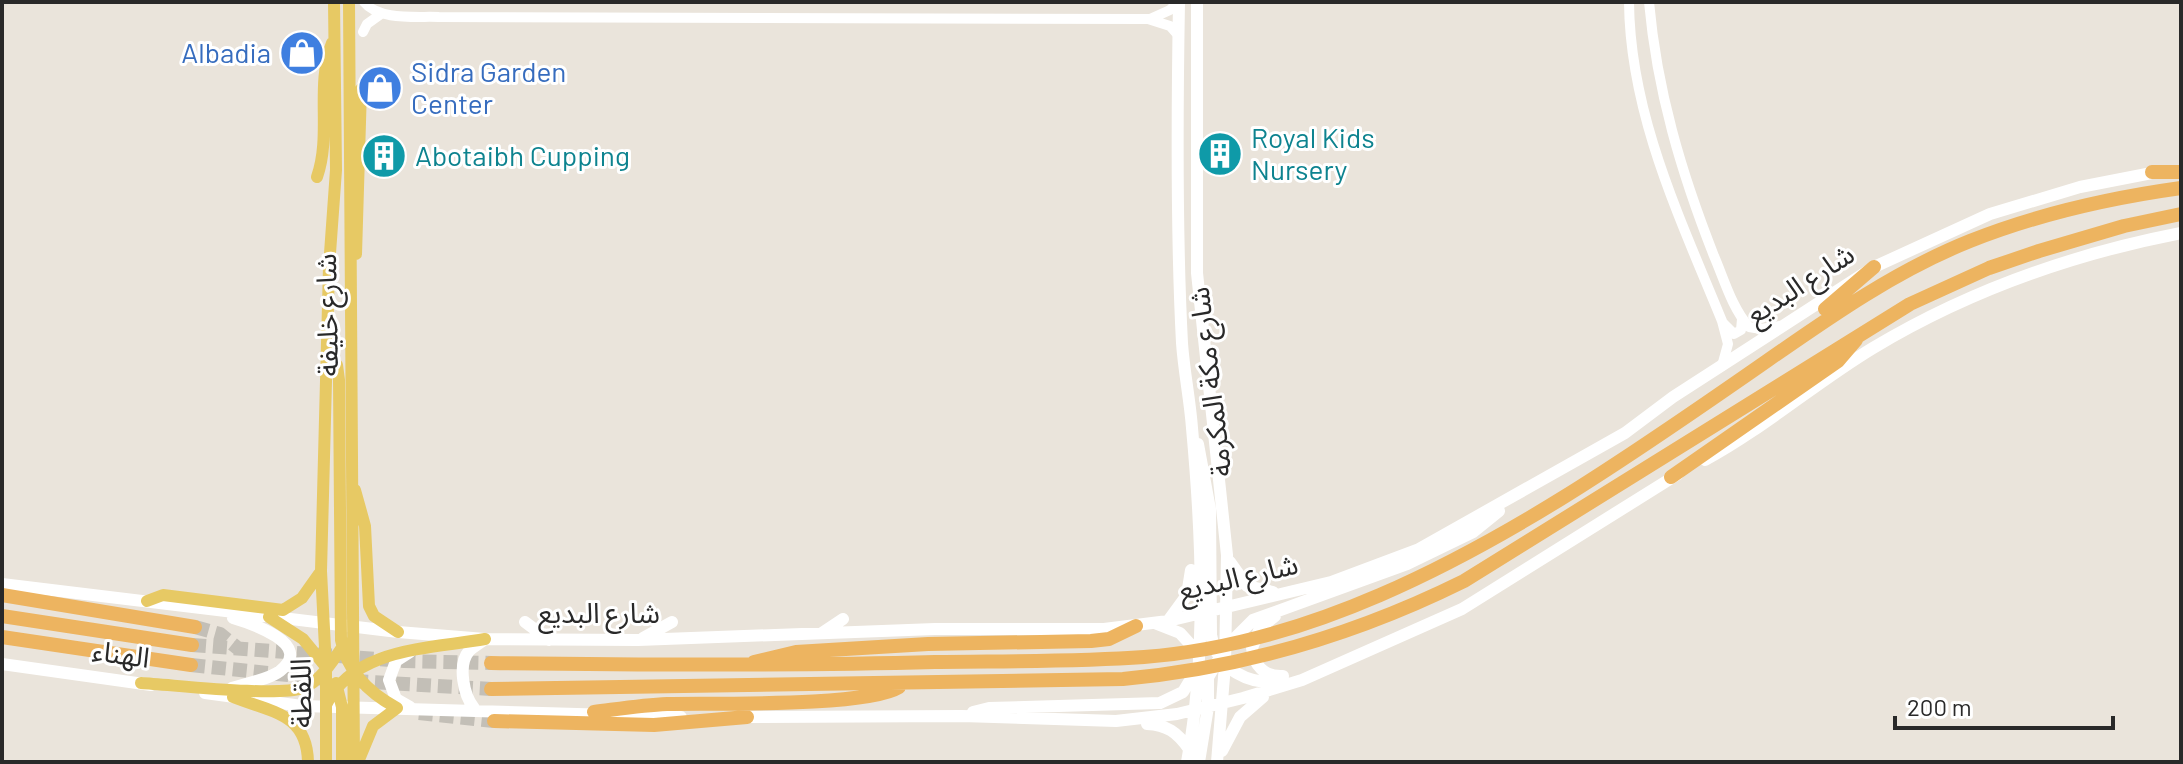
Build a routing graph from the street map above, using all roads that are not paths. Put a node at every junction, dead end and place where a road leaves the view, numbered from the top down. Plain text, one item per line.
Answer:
1 (334, 2) edge
2 (349, 2) edge
3 (364, 2) edge
4 (1178, 2) edge
5 (1197, 2) edge
6 (1629, 2) edge
7 (1649, 2) edge
8 (381, 14) junction
9 (1148, 19) junction
10 (363, 32) dead end
11 (1178, 35) junction
12 (335, 37) junction
13 (361, 89) dead end
14 (2181, 170) edge
15 (2152, 172) joint
16 (317, 177) dead end
17 (2181, 188) edge
18 (1196, 204) junction
19 (2181, 214) edge
20 (1206, 217) dead end
21 (2181, 233) edge
22 (1874, 267) junction
23 (351, 293) junction
24 (1742, 319) junction
25 (1722, 321) junction
26 (1785, 325) junction
27 (1859, 335) junction
28 (1795, 341) junction
29 (328, 354) junction
30 (1722, 367) junction
31 (1192, 427) junction
32 (1671, 477) junction
33 (352, 484) junction
34 (1512, 498) junction
35 (1196, 508) junction
36 (1227, 555) junction
37 (321, 571) junction
38 (2, 584) edge
39 (1296, 591) junction
40 (2, 595) edge
41 (147, 601) junction
42 (205, 609) junction
43 (1284, 609) junction
44 (1228, 612) junction
45 (1204, 613) junction
46 (2, 616) edge
47 (269, 617) junction
48 (843, 619) dead end
49 (936, 619) dead end
50 (1168, 621) junction
51 (525, 622) dead end
52 (672, 622) dead end
53 (323, 623) junction
54 (1154, 623) junction
55 (340, 625) junction
56 (353, 626) junction
57 (1136, 626) junction
58 (195, 627) tunnel mouth
59 (957, 629) junction
60 (398, 632) junction
61 (821, 633) junction
62 (2, 637) edge
63 (485, 639) junction
64 (549, 640) junction
65 (638, 640) junction
66 (1212, 643) junction
67 (192, 645) tunnel mouth
68 (342, 647) junction
69 (413, 651) junction
70 (1223, 657) junction
71 (1199, 658) junction
72 (491, 663) tunnel mouth
73 (2, 664) edge
74 (191, 665) tunnel mouth
75 (326, 667) junction
76 (744, 667) junction
77 (1325, 670) junction
78 (353, 671) junction
79 (1208, 677) junction
80 (1302, 680) junction
81 (903, 684) junction
82 (337, 686) junction
83 (491, 689) tunnel mouth
84 (1274, 690) junction
85 (232, 692) junction
86 (1170, 700) junction
87 (1222, 702) junction
88 (1194, 706) junction
89 (325, 707) junction
90 (1208, 707) junction
91 (348, 708) junction
92 (397, 708) junction
93 (414, 708) junction
94 (474, 708) junction
95 (594, 712) junction
96 (962, 716) junction
97 (747, 717) junction
98 (494, 721) tunnel mouth
99 (1072, 721) junction
100 (1188, 755) edge
101 (308, 762) edge
102 (326, 762) edge
103 (342, 762) edge
104 (356, 762) edge
105 (1199, 762) edge
106 (1218, 762) edge

1 - 12 main road, شارع خليفة
2 - 23 main road, شارع خليفة
3 - 8 street
4 - 9 street
4 - 11 main road, شارع مكة المكرمة
5 - 18 main road, شارع مكة المكرمة
6 - 25 street
7 - 24 street
8 - 9 street
8 - 10 street
9 - 11 street
11 - 31 main road, شارع مكة المكرمة
12 - 16 main road
12 - 29 main road, شارع خليفة
13 - 23 main road
14 - 15 highway
15 - 22 main road, شارع البديع
17 - 28 highway, شارع البديع
18 - 20 main road
18 - 36 main road, شارع مكة المكرمة
19 - 27 highway
21 - 32 main road
22 - 26 main road, شارع البديع
22 - 28 highway
23 - 33 main road, شارع خليفة
24 - 25 street
24 - 26 street
25 - 30 street
26 - 30 main road, شارع البديع
27 - 32 highway
27 - 81 highway
28 - 76 highway, شارع البديع
29 - 37 main road, شارع خليفة
29 - 55 main road
30 - 34 main road, شارع البديع
31 - 35 main road, شارع مكة المكرمة
31 - 45 main road
32 - 77 main road
33 - 56 main road, شارع خليفة
33 - 60 main road
34 - 39 main road, شارع البديع
34 - 43 main road
35 - 45 main road, شارع مكة المكرمة
35 - 50 main road
36 - 39 main road
36 - 44 main road, شارع مكة المكرمة
37 - 41 main road
37 - 53 main road, شارع خليفة
38 - 41 main road, الهناء
39 - 44 main road, شارع البديع
40 - 58 highway
41 - 42 main road, الهناء
42 - 47 main road, شارع البديع
42 - 85 main road
43 - 70 main road
43 - 77 main road
44 - 45 main road, شارع البديع
44 - 66 main road
44 - 70 main road, شارع مكة المكرمة
45 - 50 main road, شارع البديع
45 - 66 main road
45 - 71 main road, شارع مكة المكرمة
46 - 67 highway, الهناء
47 - 53 main road, شارع البديع
47 - 75 main road
48 - 61 main road
49 - 59 main road
50 - 54 main road, شارع البديع
51 - 64 main road
52 - 65 main road
53 - 55 main road, شارع البديع
53 - 75 main road, اللقطة
54 - 57 main road, شارع البديع
54 - 71 main road
55 - 56 main road, شارع البديع
55 - 68 main road
56 - 60 main road, شارع البديع
56 - 68 main road
56 - 78 main road, اللقطة
57 - 59 main road, شارع البديع
57 - 76 highway
57 - 86 main road
59 - 61 main road, شارع البديع
60 - 63 main road, شارع البديع
61 - 65 main road, شارع البديع
62 - 74 highway, الهناء
63 - 64 main road, شارع البديع
63 - 69 main road
63 - 94 main road
64 - 65 main road, شارع البديع
66 - 70 main road
66 - 71 main road
68 - 75 main road
68 - 78 main road
69 - 78 main road
69 - 93 main road
70 - 79 main road
70 - 80 main road
70 - 87 main road, شارع مكة المكرمة
71 - 79 main road
71 - 86 main road
71 - 88 main road, شارع مكة المكرمة
72 - 76 highway, شارع البديع
73 - 85 main road, الهناء
75 - 82 main road
75 - 85 main road
75 - 89 main road, اللقطة
77 - 80 main road
78 - 82 main road
78 - 91 main road, اللقطة
78 - 92 main road
79 - 88 main road
79 - 90 main road
80 - 84 main road
81 - 83 highway
81 - 95 highway
82 - 89 main road
82 - 91 main road
84 - 87 main road
84 - 106 main road
85 - 89 main road
85 - 101 main road
86 - 96 main road
87 - 90 main road
87 - 106 main road, شارع مكة المكرمة
88 - 90 main road
88 - 99 main road
88 - 100 main road, شارع مكة المكرمة
89 - 91 main road
89 - 102 main road, اللقطة
90 - 105 main road
91 - 92 main road
91 - 103 main road
91 - 104 main road, اللقطة
92 - 93 main road
92 - 104 main road
93 - 94 main road
94 - 95 main road
95 - 97 main road
96 - 97 main road
96 - 99 main road
97 - 98 highway
99 - 100 main road

